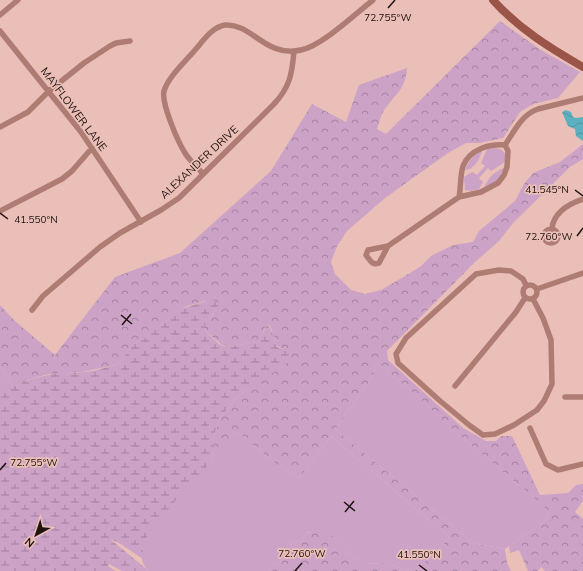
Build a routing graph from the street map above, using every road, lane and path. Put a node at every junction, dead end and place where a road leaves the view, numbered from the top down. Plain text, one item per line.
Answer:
1 (18, 0) edge
2 (373, 0) edge
3 (493, 0) edge
4 (0, 15) edge
5 (0, 31) edge
6 (130, 41) dead end
7 (294, 51) junction
8 (583, 67) edge
9 (49, 91) junction
10 (583, 98) edge
11 (0, 127) edge
12 (505, 145) junction
13 (92, 148) junction
14 (203, 174) junction
15 (460, 197) junction
16 (583, 200) edge
17 (0, 211) edge
18 (141, 222) junction
19 (552, 228) dead end
20 (388, 246) dead end
21 (583, 273) edge
22 (526, 286) junction
23 (537, 289) junction
24 (525, 298) junction
25 (533, 299) junction
26 (32, 310) dead end
27 (454, 386) dead end
28 (565, 397) dead end
29 (583, 397) edge
30 (530, 428) dead end
31 (583, 464) edge

1 - 4 street
2 - 7 street
3 - 8 street
5 - 9 street, MAYFLOWER LANE
6 - 9 street
7 - 14 street, ALEXANDER DRIVE
7 - 14 street
9 - 11 street
9 - 13 street, MAYFLOWER LANE
10 - 12 street
12 - 15 street
12 - 15 street
13 - 17 street
13 - 18 street, MAYFLOWER LANE
14 - 18 street, ALEXANDER DRIVE
15 - 20 street
16 - 19 street
18 - 26 street, ALEXANDER DRIVE
21 - 23 street
22 - 23 street
22 - 24 street
22 - 25 street
23 - 25 street
24 - 25 street
24 - 27 street
28 - 29 street
30 - 31 street

